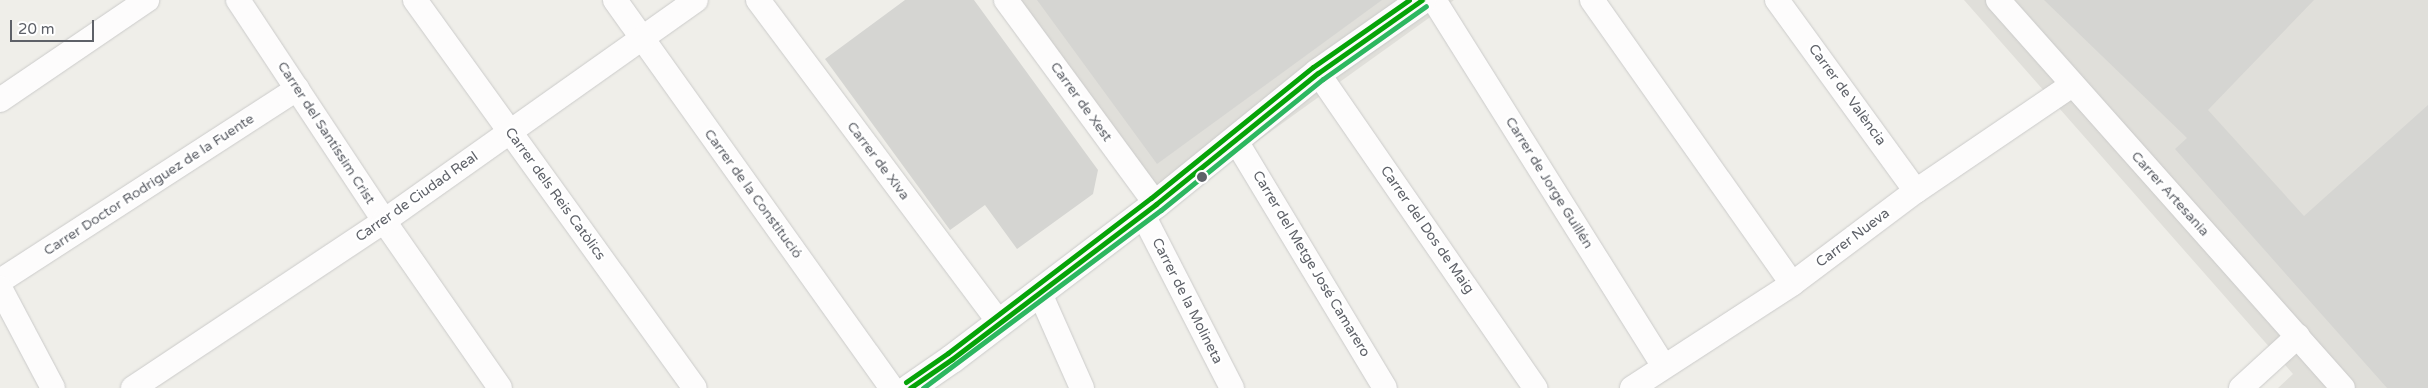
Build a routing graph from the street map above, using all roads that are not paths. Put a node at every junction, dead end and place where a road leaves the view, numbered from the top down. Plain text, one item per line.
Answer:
1 (147, 0) edge
2 (238, 0) edge
3 (415, 0) edge
4 (615, 0) edge
5 (696, 0) edge
6 (758, 0) edge
7 (1006, 0) edge
8 (1422, 0) edge
9 (1434, 0) edge
10 (1592, 0) edge
11 (1777, 0) edge
12 (1998, 0) edge
13 (641, 38) junction
14 (1318, 73) junction
15 (2072, 85) junction
16 (297, 89) junction
17 (0, 100) edge
18 (511, 132) junction
19 (1236, 141) junction
20 (1916, 191) junction
21 (1149, 208) junction
22 (384, 221) junction
23 (0, 281) edge
24 (1792, 284) junction
25 (0, 288) edge
26 (1039, 291) junction
27 (999, 322) junction
28 (2298, 336) junction
29 (1664, 366) junction
30 (491, 385) edge
31 (53, 388) edge
32 (133, 388) edge
33 (695, 388) edge
34 (892, 388) edge
35 (910, 388) edge
36 (1082, 388) edge
37 (1232, 388) edge
38 (1385, 388) edge
39 (1535, 388) edge
40 (1632, 388) edge
41 (2241, 388) edge
42 (2343, 388) edge

1 - 17 street
2 - 16 street, Carrer del Santíssim Crist
3 - 18 street, Carrer dels Reis Catòlics
4 - 13 street, Carrer de la Constitució
5 - 13 street, Carrer de Ciudad Real
6 - 27 street, Carrer de Xiva
7 - 21 street, Carrer de Xest
8 - 14 street
9 - 29 street, Carrer de Jorge Guillén
10 - 24 street
11 - 20 street, Carrer de València
12 - 15 street, Carrer Artesania
13 - 18 street, Carrer de Ciudad Real
13 - 34 street, Carrer de la Constitució
14 - 19 street
14 - 39 street, Carrer del Dos de Maig
15 - 20 street, Carrer Nueva
15 - 28 street, Carrer Artesania
16 - 22 street, Carrer del Santíssim Crist
16 - 23 street, Carrer Doctor Rodriguez de la Fuente
18 - 22 street, Carrer de Ciudad Real
18 - 33 street, Carrer dels Reis Catòlics
19 - 21 street
19 - 38 street, Carrer del Metge José Camarero
20 - 24 street, Carrer Nueva
21 - 26 street
21 - 37 street, Carrer de la Molineta
22 - 30 street, Carrer del Santíssim Crist
22 - 32 street, Carrer de Ciudad Real
24 - 29 street, Carrer Nueva
25 - 31 street
26 - 27 street
26 - 36 street
27 - 35 street
28 - 41 street
28 - 42 street, Carrer Artesania
29 - 40 street, Carrer Nueva

